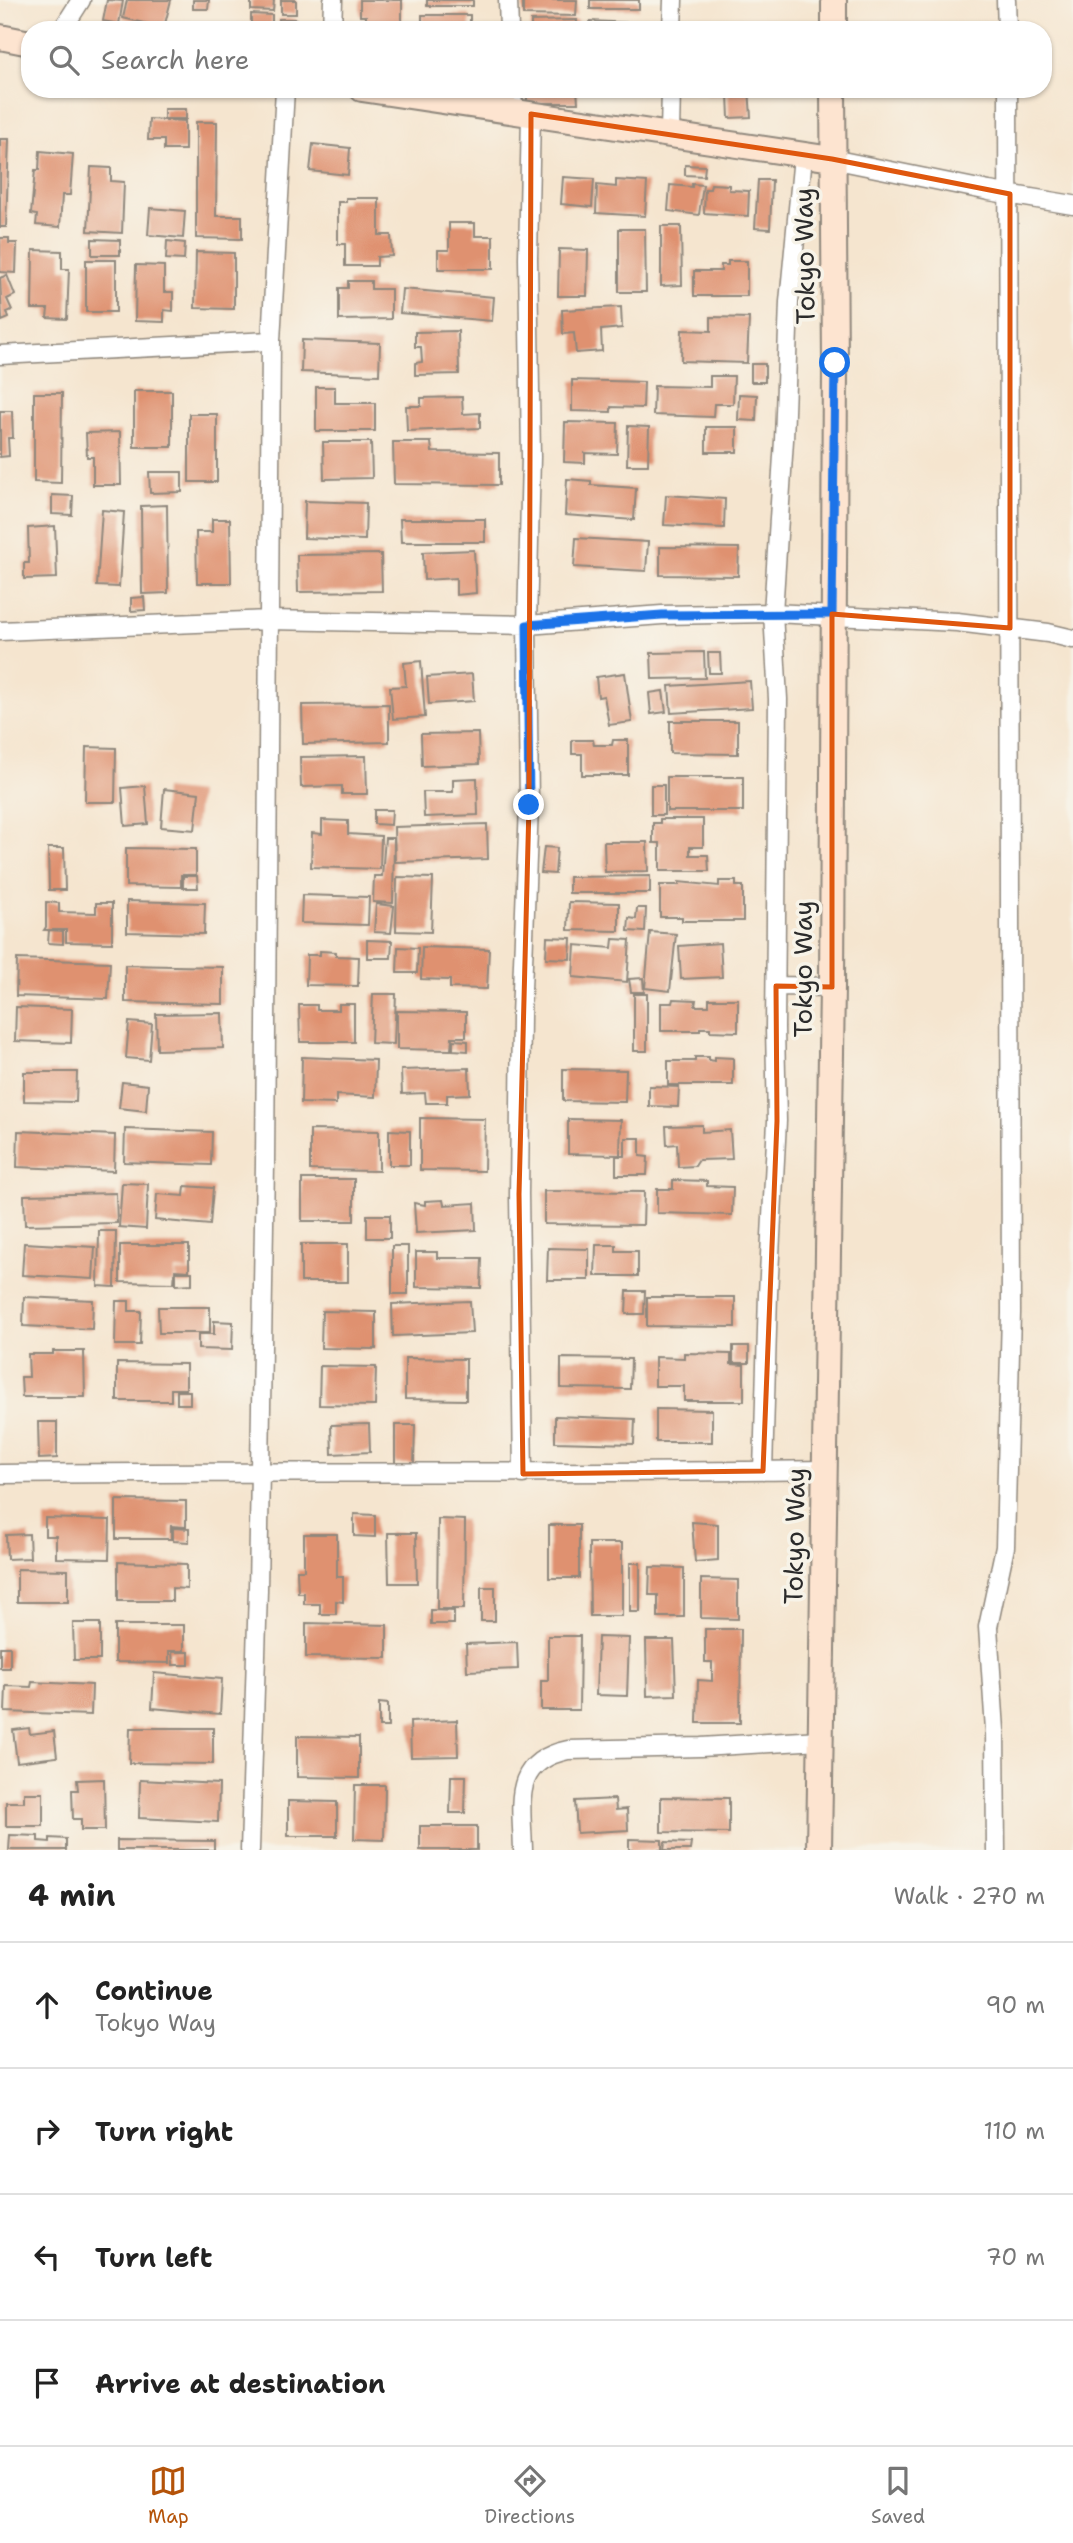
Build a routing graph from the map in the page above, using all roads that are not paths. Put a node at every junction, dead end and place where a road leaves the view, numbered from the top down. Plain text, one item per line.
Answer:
1 (81, 0) edge
2 (333, 0) edge
3 (508, 0) edge
4 (673, 0) edge
5 (834, 0) edge
6 (1006, 0) edge
7 (68, 21) edge
8 (332, 21) edge
9 (509, 21) edge
10 (672, 21) edge
11 (834, 21) edge
12 (1007, 21) edge
13 (0, 37) edge
14 (21, 41) edge
15 (284, 98) edge
16 (450, 98) edge
17 (671, 98) edge
18 (833, 98) edge
19 (1008, 98) edge
20 (519, 105) edge
21 (670, 133) junction
22 (803, 156) junction
23 (832, 159) junction
24 (1010, 194) junction
25 (1073, 205) edge
26 (271, 341) junction
27 (0, 355) edge
28 (773, 613) junction
29 (832, 614) junction
30 (268, 620) junction
31 (527, 625) junction
32 (1010, 628) junction
33 (0, 631) edge
34 (1073, 639) edge
35 (776, 986) junction
36 (832, 987) junction
37 (825, 1470) junction
38 (259, 1471) junction
39 (763, 1471) junction
40 (0, 1474) edge
41 (523, 1474) junction
42 (820, 1740) junction
43 (250, 1850) edge
44 (523, 1850) edge
45 (819, 1850) edge
46 (996, 1850) edge

1 - 7 street
2 - 8 street
3 - 9 street
4 - 10 street
5 - 11 main road
6 - 12 street
13 - 14 main road
15 - 26 street
16 - 20 main road
17 - 21 street
18 - 23 main road, Tokyo Way
19 - 24 street
20 - 21 main road
20 - 31 street
21 - 22 main road
22 - 23 main road
22 - 28 street
23 - 24 street
23 - 29 main road, Tokyo Way
24 - 25 street
24 - 32 street
26 - 27 street
26 - 30 street
28 - 29 street
28 - 31 street
28 - 35 street
29 - 32 street
29 - 36 main road, Tokyo Way
30 - 31 street
30 - 33 street
30 - 38 street
31 - 41 street
32 - 34 street
32 - 46 street
35 - 36 street
35 - 39 street
36 - 37 main road, Tokyo Way
37 - 39 street
37 - 42 main road, Tokyo Way
38 - 40 street
38 - 41 street
38 - 43 street
39 - 41 street
42 - 44 street
42 - 45 main road, Tokyo Way

